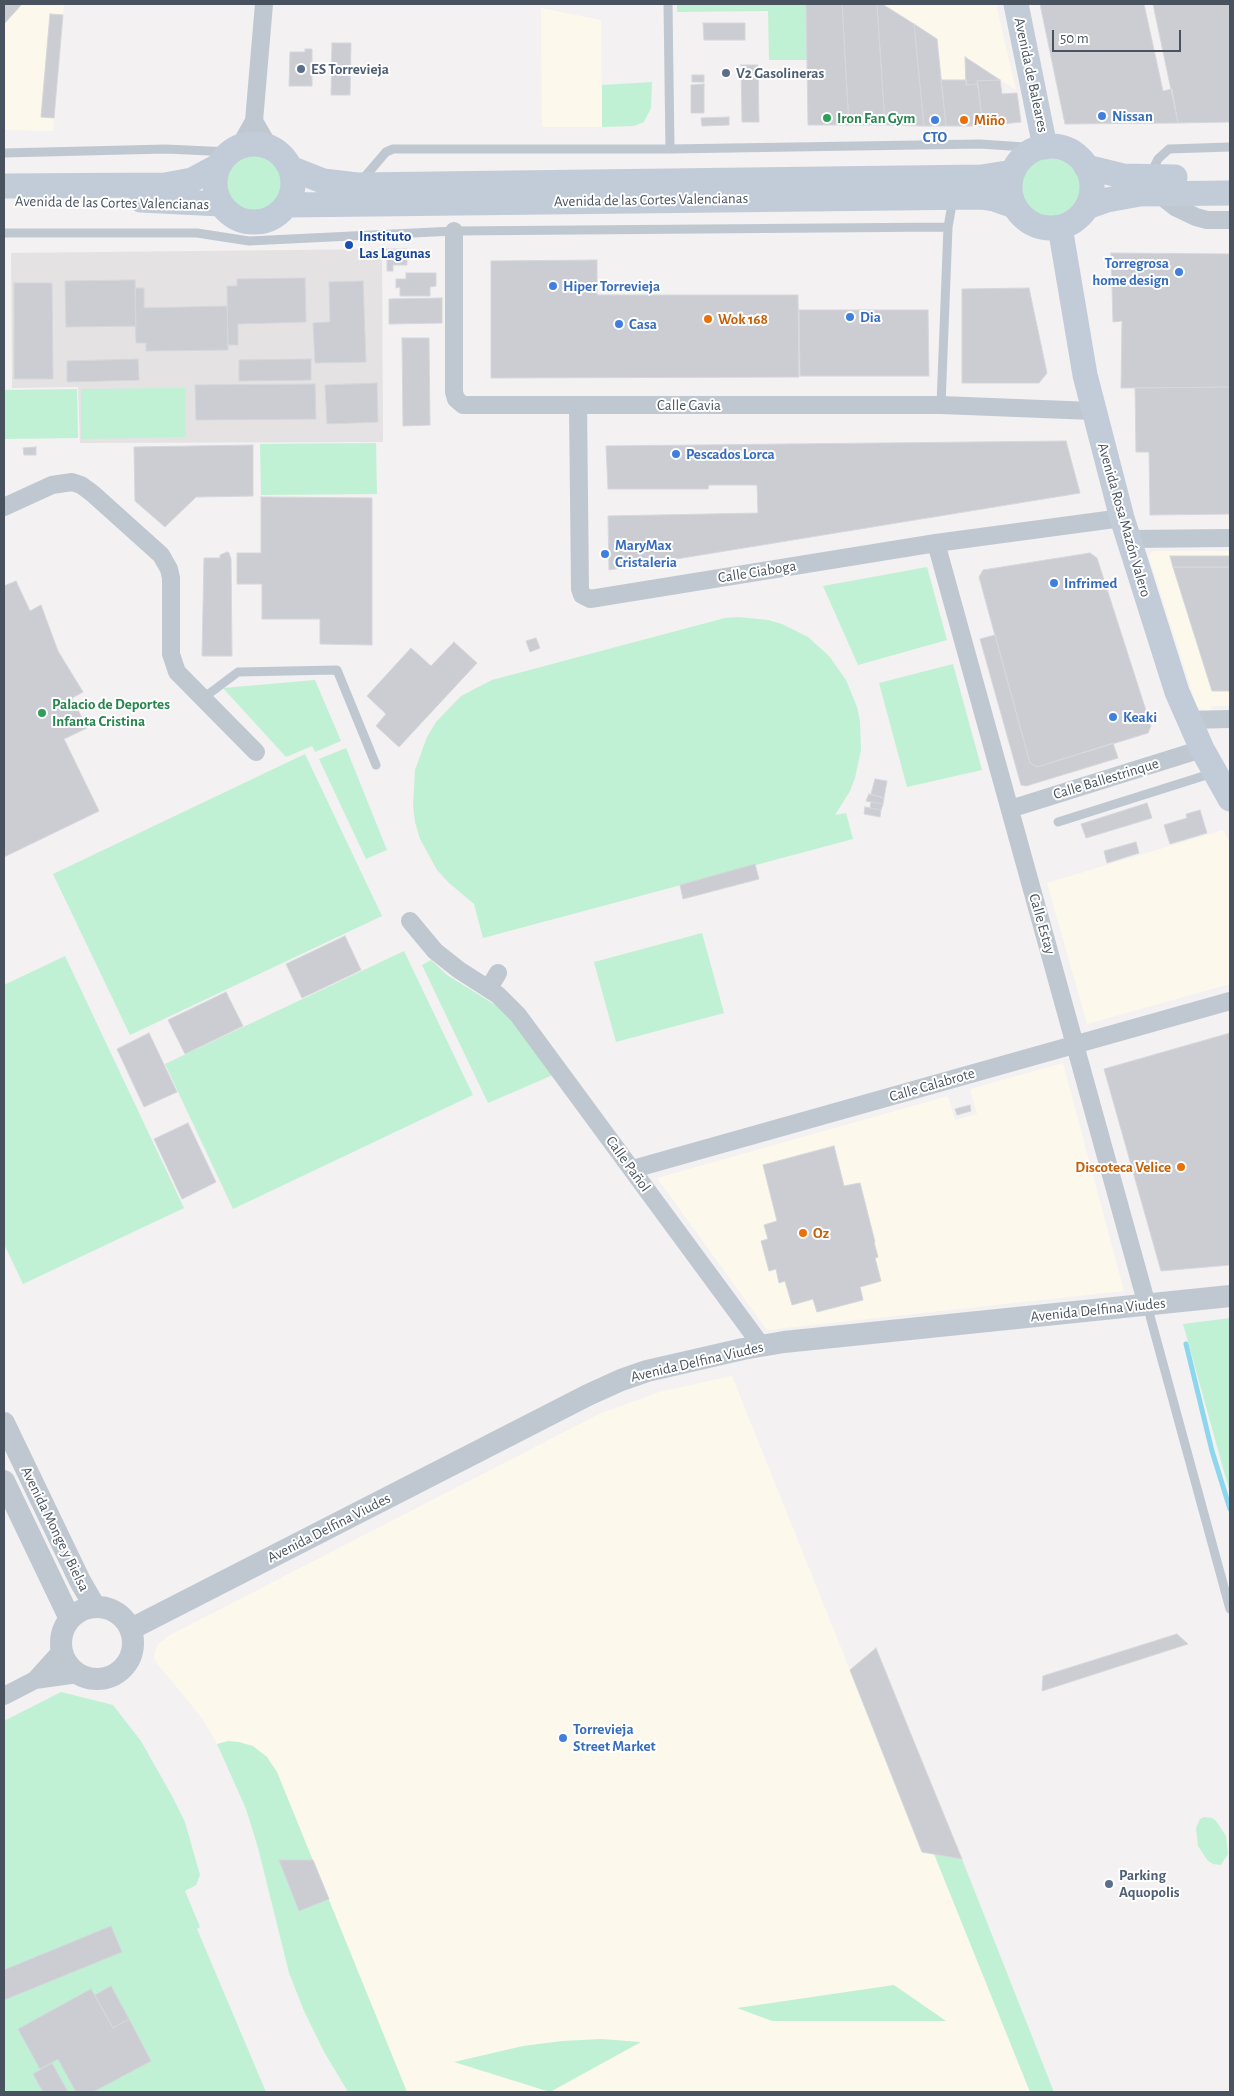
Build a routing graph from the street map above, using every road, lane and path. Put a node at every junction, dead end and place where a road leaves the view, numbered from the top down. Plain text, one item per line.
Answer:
1 (264, 4) edge
2 (668, 4) edge
3 (1016, 4) edge
4 (254, 121) junction
5 (1043, 147) junction
6 (1230, 147) edge
7 (269, 148) junction
8 (670, 150) junction
9 (4, 153) edge
10 (230, 155) junction
11 (1086, 167) junction
12 (290, 168) junction
13 (1013, 172) junction
14 (1230, 176) edge
15 (357, 185) junction
16 (1153, 185) junction
17 (4, 186) edge
18 (1230, 193) edge
19 (953, 197) junction
20 (4, 202) edge
21 (221, 204) junction
22 (286, 205) junction
23 (1014, 206) junction
24 (1086, 207) junction
25 (1230, 220) edge
26 (948, 227) junction
27 (1060, 227) junction
28 (454, 231) junction
29 (4, 233) edge
30 (578, 405) junction
31 (941, 405) junction
32 (1093, 410) junction
33 (4, 506) edge
34 (1125, 528) junction
35 (1230, 538) edge
36 (936, 543) junction
37 (202, 699) junction
38 (1230, 719) edge
39 (1188, 720) junction
40 (1202, 749) junction
41 (256, 752) dead end
42 (376, 765) dead end
43 (1215, 772) junction
44 (1230, 799) edge
45 (1010, 809) junction
46 (1058, 822) dead end
47 (410, 921) dead end
48 (498, 972) dead end
49 (489, 988) junction
50 (1230, 1001) edge
51 (1075, 1044) junction
52 (633, 1169) junction
53 (1230, 1296) edge
54 (1147, 1305) junction
55 (761, 1345) junction
56 (4, 1423) edge
57 (4, 1481) edge
58 (95, 1607) junction
59 (1230, 1609) edge
60 (70, 1619) junction
61 (131, 1629) junction
62 (62, 1650) junction
63 (78, 1674) junction
64 (35, 1680) junction
65 (4, 1696) edge

1 - 4 street
2 - 8 lane
3 - 5 main road, Avenida de Baleares
4 - 7 street
4 - 10 street
5 - 8 lane
5 - 11 main road
5 - 13 main road
6 - 16 lane
7 - 10 main road
7 - 12 main road
8 - 15 lane
9 - 10 lane
10 - 17 main road, Avenida de las Cortes Valencianas
10 - 21 main road
11 - 16 main road
11 - 24 main road
12 - 15 main road, Avenida de las Cortes Valencianas
12 - 22 main road
13 - 15 main road, Avenida de las Cortes Valencianas
13 - 23 main road
14 - 16 main road
16 - 18 main road
16 - 24 main road
16 - 25 street
19 - 22 main road, Avenida de las Cortes Valencianas
19 - 23 main road, Avenida de las Cortes Valencianas
19 - 26 lane
20 - 21 main road, Avenida de las Cortes Valencianas
21 - 22 main road
23 - 27 main road
24 - 27 main road
26 - 28 lane
26 - 31 lane
27 - 32 main road, Avenida Rosa Mazón Valero
28 - 29 lane
28 - 30 street, Calle Gavia
30 - 31 street, Calle Gavia
30 - 36 street, Calle Ciaboga
31 - 32 street, Calle Gavia
32 - 34 main road, Avenida Rosa Mazón Valero
33 - 37 street
34 - 35 street, Calle Ciaboga
34 - 36 street, Calle Ciaboga
34 - 39 main road, Avenida Rosa Mazón Valero
36 - 45 street, Calle Estay
37 - 41 street
37 - 42 lane
38 - 39 street
39 - 40 main road, Avenida Rosa Mazón Valero
40 - 43 main road, Avenida Rosa Mazón Valero
40 - 45 street, Calle Ballestrinque
43 - 44 main road, Avenida Rosa Mazón Valero
43 - 46 lane
45 - 51 street, Calle Estay
47 - 49 street, Calle Pañol
48 - 49 street
49 - 52 street, Calle Pañol
50 - 51 street, Calle Calabrote
51 - 52 street, Calle Calabrote
51 - 54 street, Calle Estay
52 - 55 street, Calle Pañol
53 - 54 street, Avenida Delfina Viudes
54 - 55 street, Avenida Delfina Viudes
54 - 59 lane
55 - 61 street, Avenida Delfina Viudes
56 - 58 street, Avenida Monge y Bielsa
57 - 60 street, Avenida Monge y Bielsa
58 - 60 street
58 - 61 street
60 - 62 street
61 - 63 street
62 - 63 street
62 - 64 street
63 - 64 street
64 - 65 street

